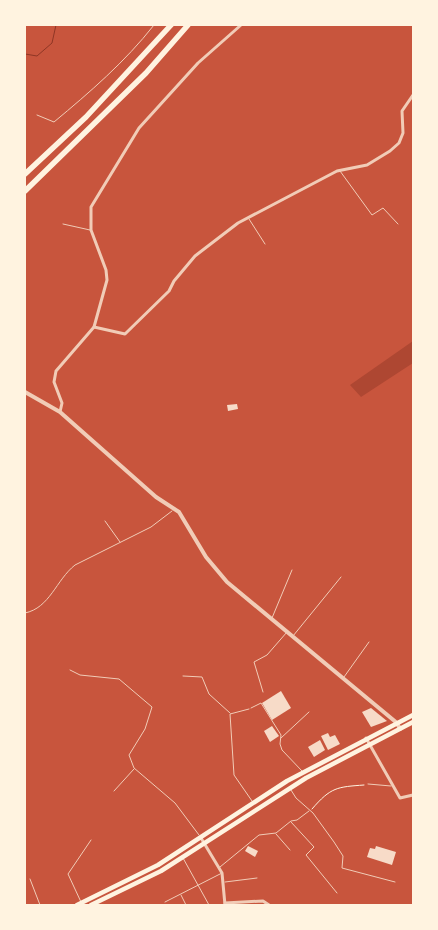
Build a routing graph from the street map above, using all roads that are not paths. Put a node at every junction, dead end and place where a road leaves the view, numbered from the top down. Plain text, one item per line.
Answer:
1 (154, 25) edge
2 (171, 25) edge
3 (188, 25) edge
4 (241, 25) edge
5 (413, 95) edge
6 (37, 115) dead end
7 (340, 170) junction
8 (25, 174) edge
9 (25, 191) edge
10 (248, 218) junction
11 (63, 224) dead end
12 (398, 224) dead end
13 (91, 230) junction
14 (265, 244) dead end
15 (94, 327) junction
16 (25, 392) edge
17 (60, 412) junction
18 (175, 509) junction
19 (105, 521) dead end
20 (121, 543) junction
21 (292, 570) dead end
22 (341, 577) dead end
23 (25, 612) edge
24 (272, 618) junction
25 (287, 632) junction
26 (293, 636) junction
27 (369, 642) dead end
28 (70, 670) dead end
29 (184, 676) dead end
30 (343, 678) junction
31 (263, 692) dead end
32 (309, 712) dead end
33 (230, 714) junction
34 (413, 715) edge
35 (413, 722) edge
36 (397, 723) junction
37 (400, 729) junction
38 (366, 738) junction
39 (280, 739) junction
40 (370, 745) junction
41 (134, 768) junction
42 (303, 772) junction
43 (306, 778) junction
44 (368, 784) road end
45 (392, 786) junction
46 (290, 788) junction
47 (114, 791) dead end
48 (413, 795) edge
49 (253, 803) junction
50 (258, 810) junction
51 (310, 811) junction
52 (291, 821) junction
53 (276, 833) junction
54 (201, 838) junction
55 (91, 840) dead end
56 (205, 844) junction
57 (290, 850) dead end
58 (178, 852) junction
59 (183, 858) junction
60 (219, 867) junction
61 (222, 873) junction
62 (257, 878) dead end
63 (30, 879) dead end
64 (224, 882) junction
65 (395, 882) dead end
66 (199, 885) junction
67 (337, 893) dead end
68 (181, 894) junction
69 (165, 902) dead end
70 (79, 904) edge
71 (225, 904) edge
72 (40, 905) edge
73 (91, 905) edge
74 (186, 905) edge
75 (209, 905) edge
76 (269, 905) edge

1 - 6 lane
2 - 8 highway
3 - 9 highway
4 - 13 street
5 - 7 street
7 - 10 street
7 - 12 lane
10 - 14 lane
10 - 15 street
11 - 13 lane
13 - 15 street
15 - 17 street
16 - 17 street
17 - 18 street
18 - 20 lane
18 - 24 street
19 - 20 lane
20 - 23 lane
21 - 24 lane
22 - 26 lane
24 - 25 street
25 - 26 street
25 - 31 lane
26 - 30 street
27 - 30 lane
28 - 41 lane
29 - 33 lane
30 - 36 street
32 - 39 lane
33 - 39 lane
33 - 49 lane
34 - 36 main road
35 - 37 main road
36 - 37 street
36 - 38 main road
37 - 40 main road
38 - 40 street
38 - 42 main road
39 - 42 lane
40 - 43 main road
40 - 45 street
41 - 47 lane
41 - 54 lane
42 - 43 lane
42 - 49 main road
43 - 46 main road
44 - 45 lane
45 - 48 street
46 - 50 main road
46 - 51 lane
49 - 50 lane
49 - 54 main road
50 - 56 main road
51 - 52 lane
51 - 65 lane
52 - 53 lane
52 - 67 lane
53 - 57 lane
53 - 60 lane
54 - 56 street
54 - 58 main road
55 - 70 lane
56 - 59 main road
56 - 60 street
58 - 59 lane
58 - 70 main road
59 - 66 lane
59 - 73 main road
60 - 61 street
61 - 64 street
61 - 66 lane
62 - 64 lane
63 - 72 lane
64 - 71 street
66 - 68 lane
66 - 75 lane
68 - 69 lane
68 - 74 lane
71 - 76 street

